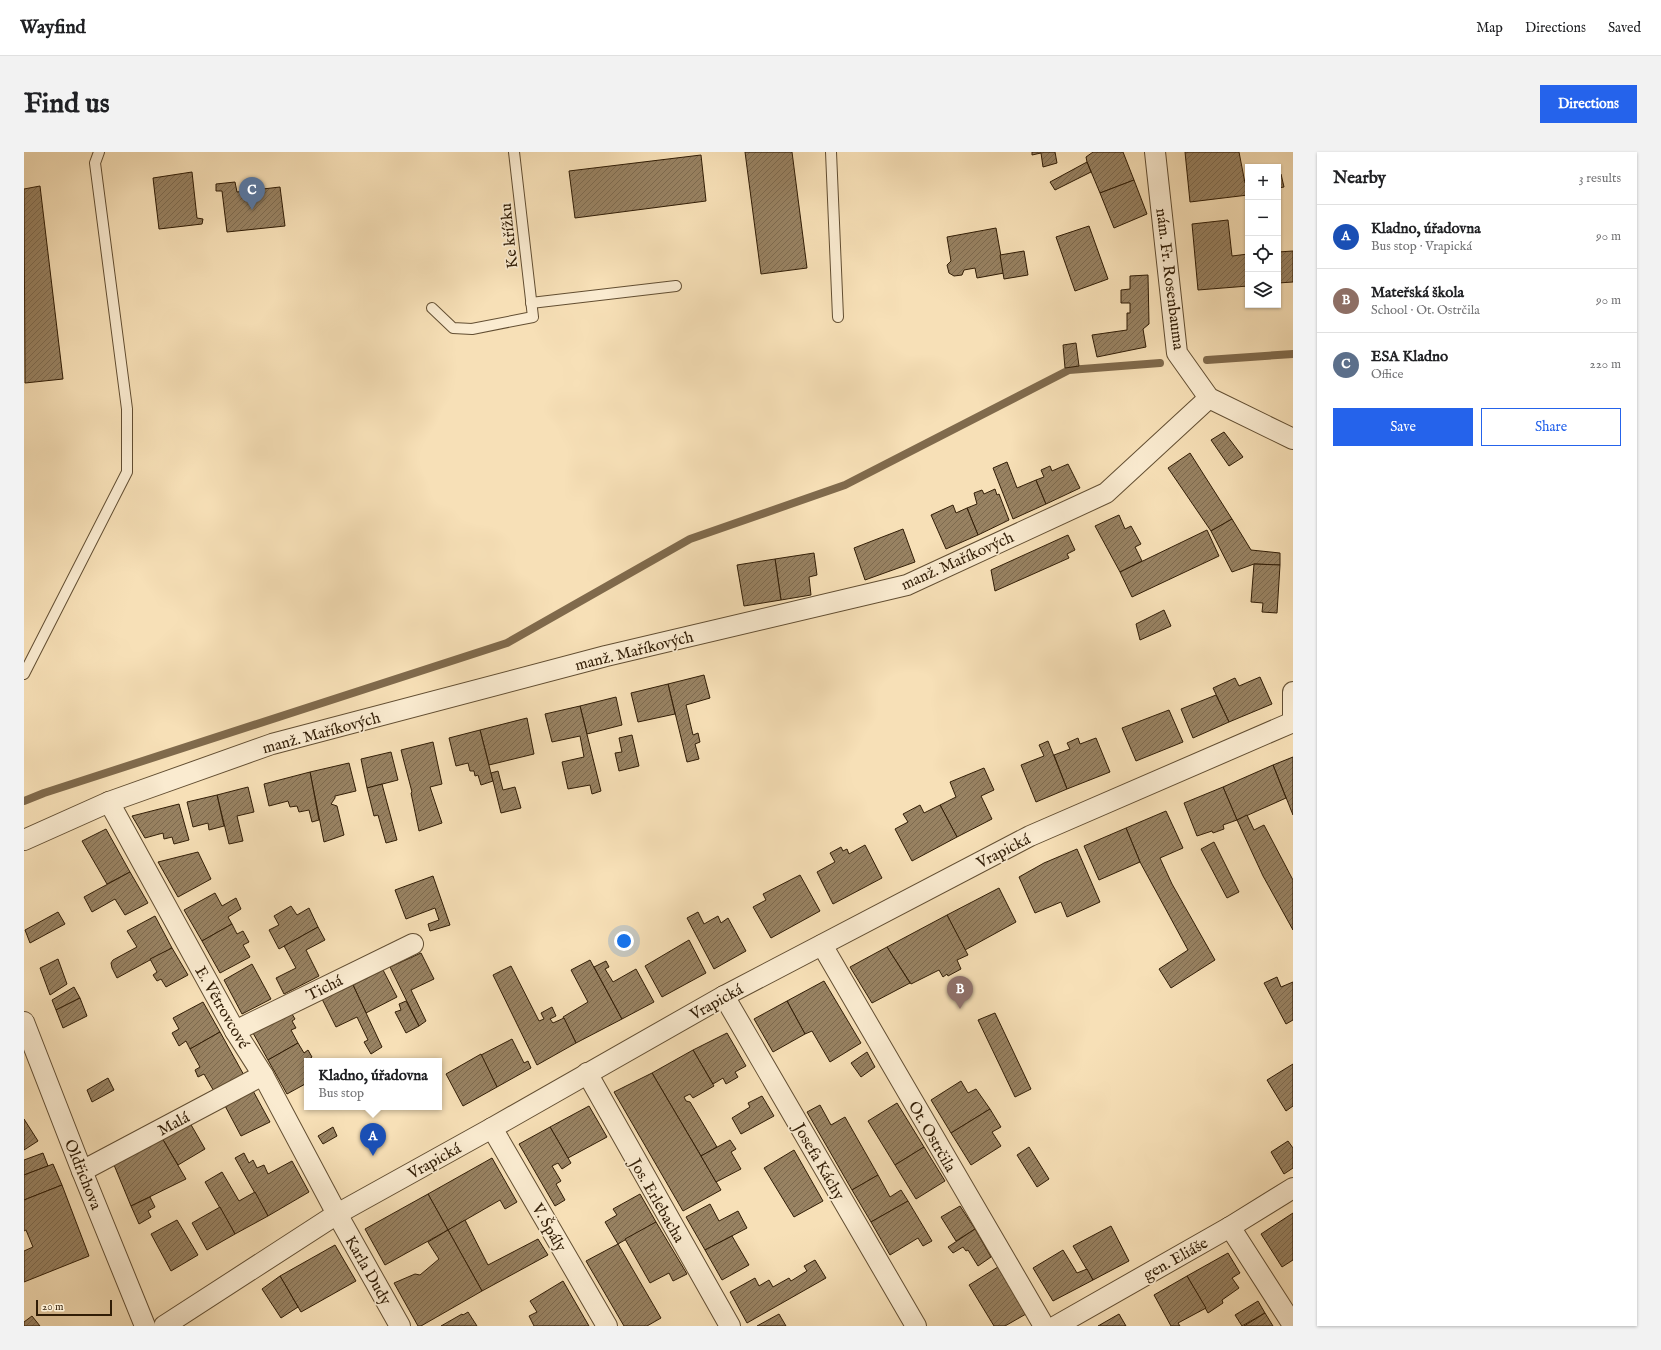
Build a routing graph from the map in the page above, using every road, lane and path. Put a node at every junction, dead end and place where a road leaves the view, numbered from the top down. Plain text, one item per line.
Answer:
1 (99, 152) edge
2 (514, 152) edge
3 (831, 152) edge
4 (1155, 152) edge
5 (676, 286) dead end
6 (531, 302) junction
7 (432, 308) dead end
8 (838, 317) dead end
9 (1209, 398) junction
10 (1293, 439) edge
11 (24, 674) edge
12 (1293, 692) edge
13 (1293, 722) edge
14 (109, 802) junction
15 (24, 840) edge
16 (413, 944) dead end
17 (822, 945) junction
18 (724, 996) junction
19 (24, 1022) edge
20 (235, 1031) junction
21 (586, 1073) junction
22 (263, 1075) junction
23 (492, 1128) junction
24 (82, 1171) junction
25 (1293, 1188) edge
26 (337, 1214) junction
27 (1230, 1227) junction
28 (1293, 1325) edge
29 (145, 1326) edge
30 (164, 1326) edge
31 (400, 1326) edge
32 (607, 1326) edge
33 (730, 1326) edge
34 (916, 1326) edge
35 (1044, 1326) edge
36 (1056, 1326) edge

1 - 11 lane
2 - 6 lane, Ke křížku
3 - 8 lane
4 - 9 street, nám. Fr. Rosenbauma
5 - 6 lane
6 - 7 lane, Ke křížku
9 - 10 street
9 - 14 street, manž. Maříkových
12 - 13 street
13 - 17 street, Vrapická
14 - 15 street, manž. Maříkových
14 - 20 street, E. Větrovcové
16 - 20 street, Tichá
17 - 18 street, Vrapická
17 - 35 street, Ot. Ostrčila
18 - 21 street, Vrapická
18 - 34 street, Josefa Káchy
19 - 24 street, Oldřichova
20 - 22 street, E. Větrovcové
21 - 23 street, Vrapická
21 - 33 street, Jos. Erlebacha
22 - 24 street, Malá
22 - 26 street, E. Větrovcové
23 - 26 street, Vrapická
23 - 32 street, V. Špály
24 - 29 street, Oldřichova
25 - 27 street, gen. Eliáše
26 - 30 street, Vrapická
26 - 31 street, Karla Dudy
27 - 28 street
27 - 36 street, gen. Eliáše

